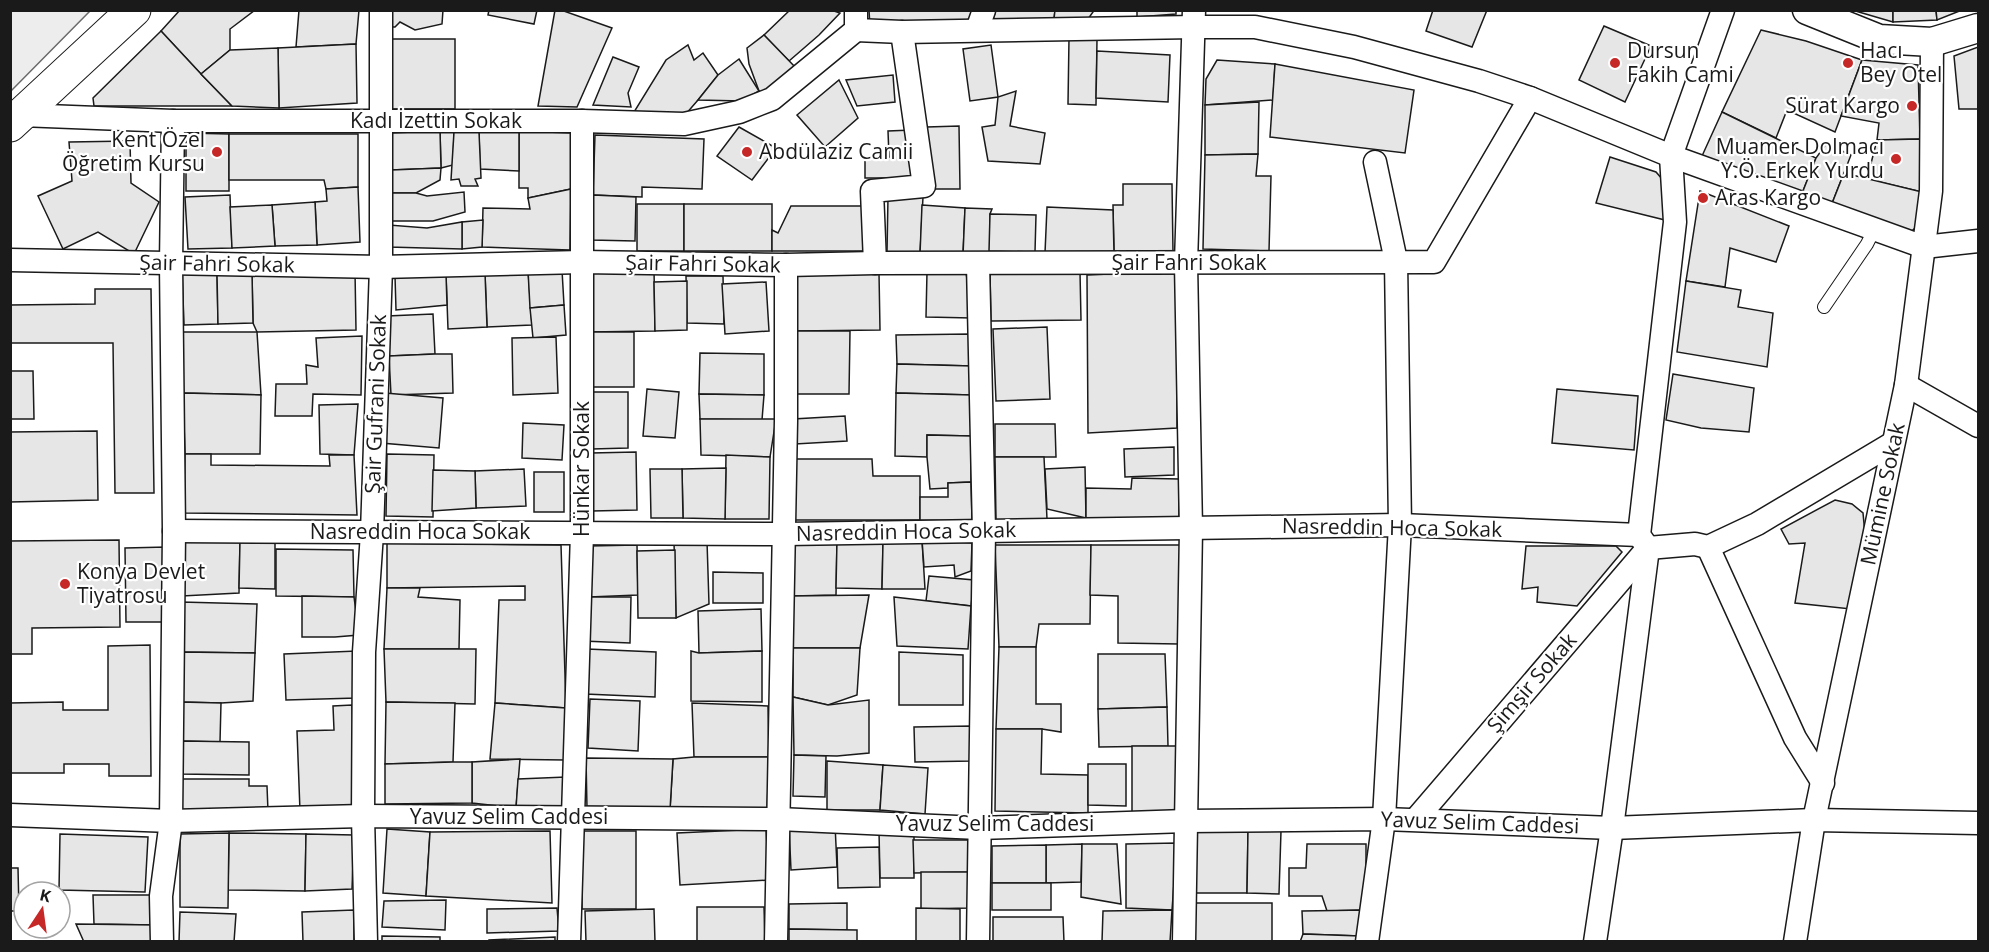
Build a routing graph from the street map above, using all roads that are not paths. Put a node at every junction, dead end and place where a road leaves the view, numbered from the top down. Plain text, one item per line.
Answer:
1 (134, 10) edge
2 (381, 10) edge
3 (1723, 10) edge
4 (1807, 10) edge
5 (1194, 19) edge
6 (856, 20) edge
7 (981, 20) edge
8 (1978, 28) edge
9 (902, 32) junction
10 (1932, 42) junction
11 (1530, 98) junction
12 (16, 120) edge
13 (582, 121) junction
14 (173, 122) junction
15 (382, 122) junction
16 (1671, 156) junction
17 (1375, 162) dead end
18 (1874, 230) junction
19 (1978, 241) edge
20 (1924, 247) junction
21 (10, 260) edge
22 (1396, 261) junction
23 (582, 262) junction
24 (875, 263) junction
25 (1186, 263) junction
26 (171, 264) junction
27 (978, 264) junction
28 (786, 265) junction
29 (381, 267) junction
30 (1824, 307) dead end
31 (1906, 385) junction
32 (1978, 426) edge
33 (1893, 443) junction
34 (1400, 525) junction
35 (1191, 529) junction
36 (174, 531) junction
37 (984, 531) junction
38 (582, 532) junction
39 (372, 533) junction
40 (784, 534) junction
41 (1643, 541) junction
42 (1708, 547) junction
43 (1823, 783) junction
44 (10, 815) edge
45 (363, 816) junction
46 (572, 817) junction
47 (778, 819) junction
48 (1384, 819) junction
49 (1416, 819) junction
50 (1814, 820) junction
51 (171, 821) junction
52 (1186, 821) junction
53 (1978, 823) edge
54 (979, 828) junction
55 (1612, 828) junction
56 (162, 942) edge
57 (366, 942) edge
58 (569, 942) edge
59 (776, 942) edge
60 (978, 942) edge
61 (1184, 942) edge
62 (1367, 942) edge
63 (1594, 942) edge
64 (1795, 942) edge

1 - 12 main road
2 - 15 street, Şair Gufrani Sokak
3 - 16 street
4 - 10 street
5 - 7 street
5 - 11 street
5 - 25 street
6 - 9 street
6 - 13 street, Kadı İzettin Sokak
7 - 9 street
8 - 10 street
9 - 24 street
10 - 20 street, Mümine Sokak
11 - 16 street
11 - 22 street, Şair Fahri Sokak
12 - 14 street, Kadı İzettin Sokak
13 - 15 street, Kadı İzettin Sokak
13 - 23 street, Hünkar Sokak
14 - 15 street, Kadı İzettin Sokak
14 - 26 street
15 - 29 street, Şair Gufrani Sokak
16 - 18 street
16 - 41 street
17 - 22 street
18 - 20 street
18 - 30 lane
19 - 20 street
20 - 31 street, Mümine Sokak
21 - 26 street, Şair Fahri Sokak
22 - 25 street, Şair Fahri Sokak
22 - 34 street
23 - 28 street, Şair Fahri Sokak
23 - 29 street, Şair Fahri Sokak
23 - 38 street, Hünkar Sokak
24 - 27 street, Şair Fahri Sokak
24 - 28 street, Şair Fahri Sokak
25 - 27 street, Şair Fahri Sokak
25 - 35 street
26 - 29 street, Şair Fahri Sokak
26 - 36 street
27 - 37 street
28 - 40 street
29 - 39 street, Şair Gufrani Sokak
31 - 32 street
31 - 33 street, Mümine Sokak
33 - 42 street
33 - 43 street, Mümine Sokak
34 - 35 street, Nasreddin Hoca Sokak
34 - 41 street, Nasreddin Hoca Sokak
34 - 48 street
35 - 37 street, Nasreddin Hoca Sokak
35 - 52 street
36 - 39 street, Nasreddin Hoca Sokak
36 - 51 street
37 - 40 street, Nasreddin Hoca Sokak
37 - 54 street
38 - 39 street, Nasreddin Hoca Sokak
38 - 40 street, Nasreddin Hoca Sokak
38 - 46 street, Hünkar Sokak
39 - 45 street, Şair Gufrani Sokak
40 - 47 street
41 - 42 street, Nasreddin Hoca Sokak
41 - 49 street, Şimşir Sokak
41 - 55 street
42 - 43 street
43 - 50 street, Mümine Sokak
44 - 51 street, Yavuz Selim Caddesi
45 - 46 street, Yavuz Selim Caddesi
45 - 51 street, Yavuz Selim Caddesi
45 - 57 street, Şair Gufrani Sokak
46 - 47 street, Yavuz Selim Caddesi
46 - 58 street, Hünkar Sokak
47 - 54 street, Yavuz Selim Caddesi
47 - 59 street
48 - 49 street, Yavuz Selim Caddesi
48 - 52 street, Yavuz Selim Caddesi
48 - 62 street
49 - 55 street, Yavuz Selim Caddesi
50 - 53 street, Yavuz Selim Caddesi
50 - 55 street, Yavuz Selim Caddesi
50 - 64 street, Mümine Sokak
51 - 56 street
52 - 54 street, Yavuz Selim Caddesi
52 - 61 street
54 - 60 street
55 - 63 street

